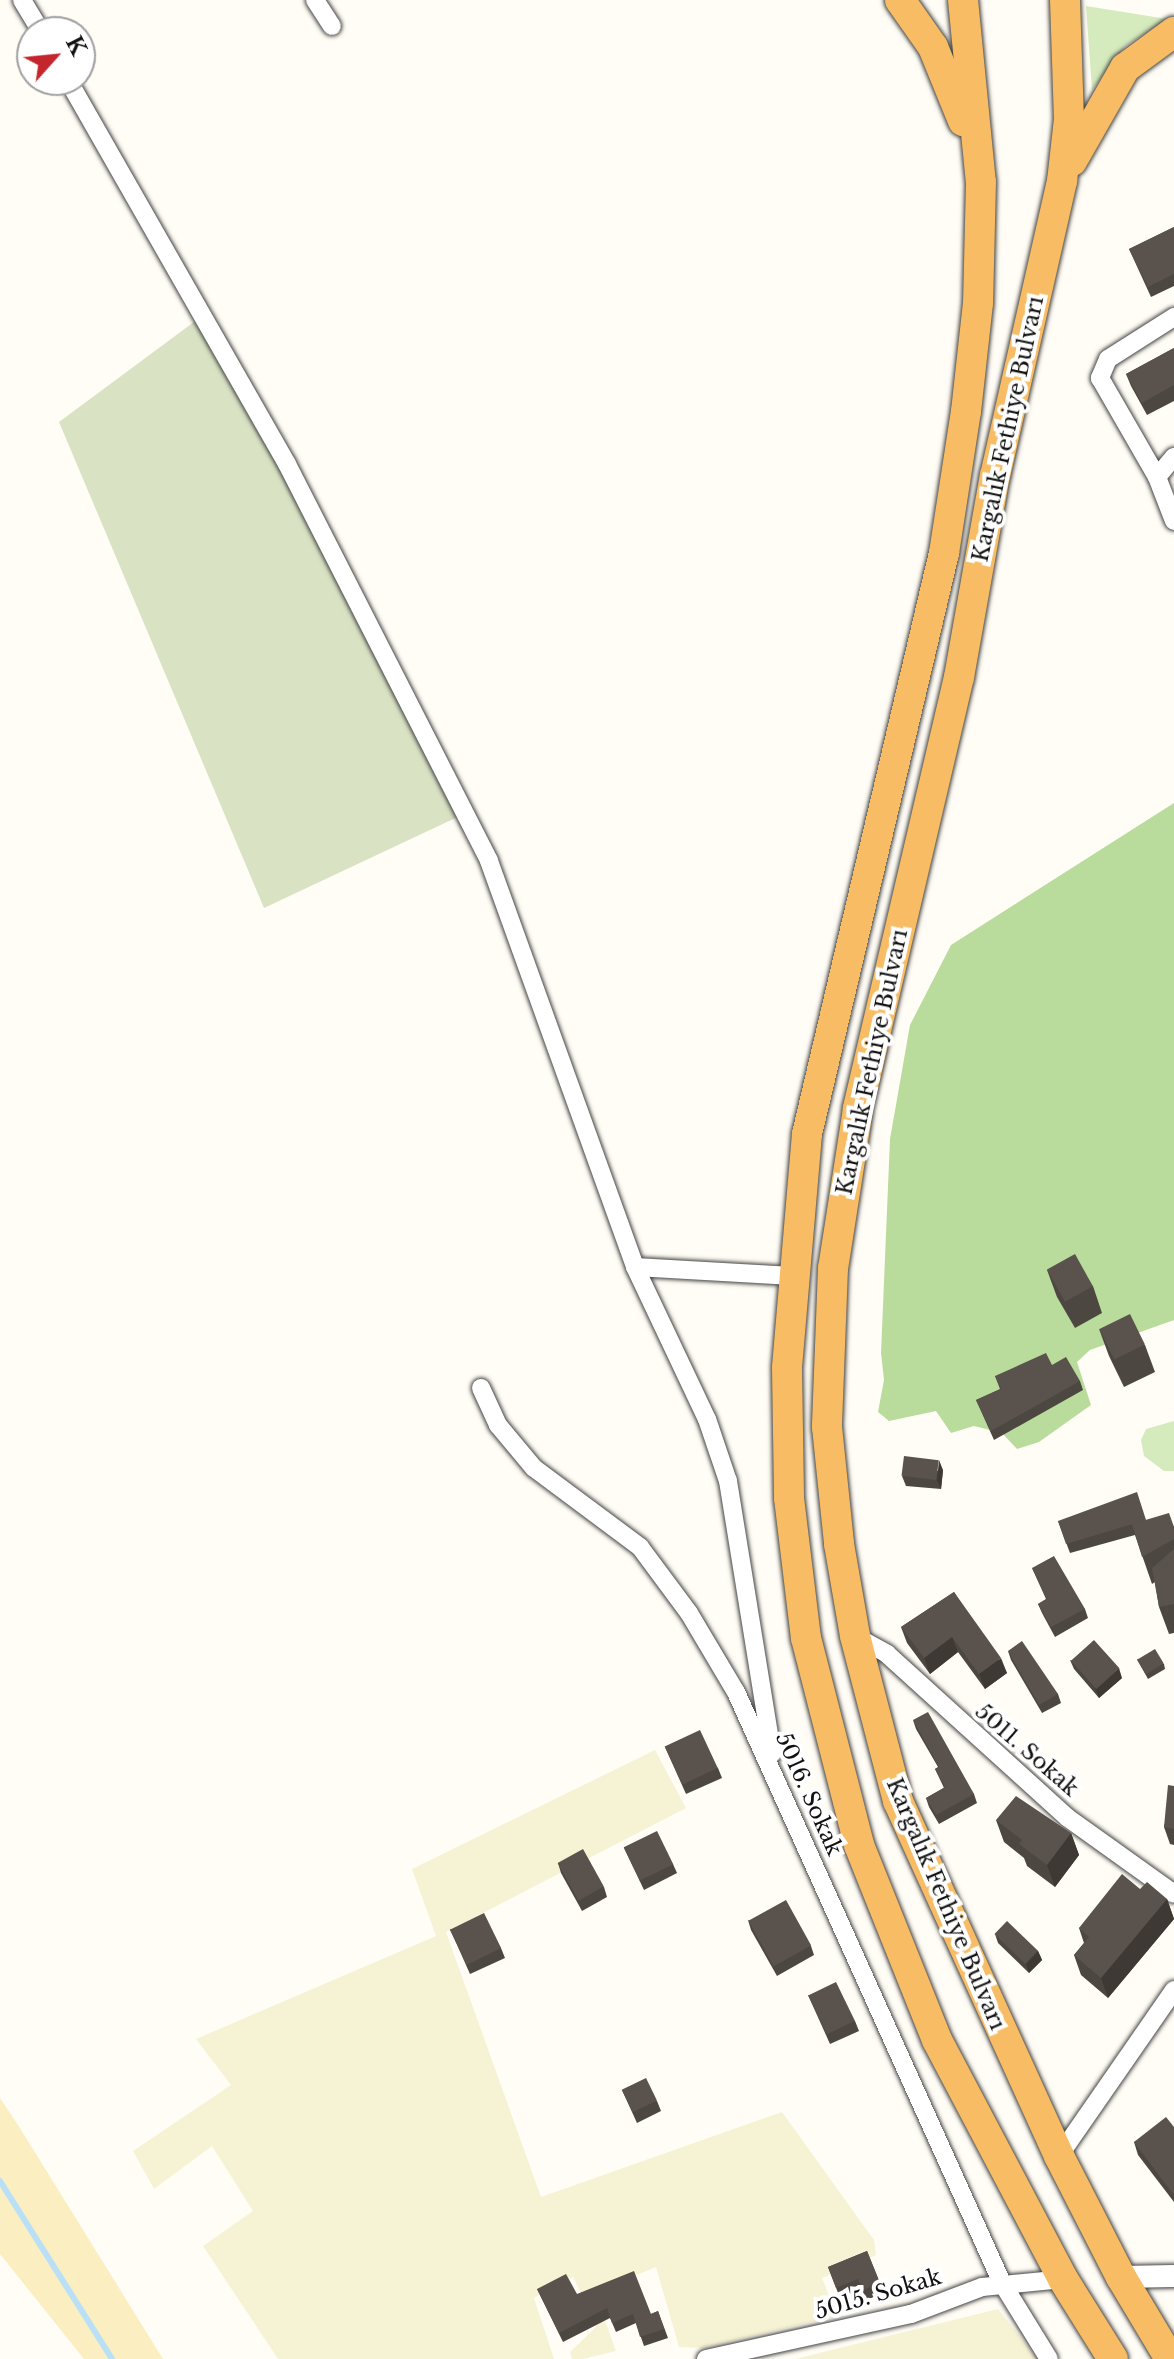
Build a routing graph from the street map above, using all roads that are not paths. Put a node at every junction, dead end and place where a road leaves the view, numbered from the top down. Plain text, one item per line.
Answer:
1 (315, 0) edge
2 (900, 0) edge
3 (963, 0) edge
4 (1065, 0) edge
5 (332, 26) dead end
6 (1174, 32) edge
7 (77, 96) edge
8 (1062, 181) junction
9 (981, 182) junction
10 (1174, 317) edge
11 (1174, 457) edge
12 (1157, 477) junction
13 (1174, 521) edge
14 (635, 1267) junction
15 (793, 1276) junction
16 (481, 1388) dead end
17 (855, 1636) junction
18 (775, 1775) junction
19 (1174, 1894) edge
20 (1174, 1990) edge
21 (1059, 2156) junction
22 (1174, 2276) edge
23 (1121, 2277) junction
24 (1063, 2279) junction
25 (1002, 2283) junction
26 (706, 2359) edge
27 (1049, 2359) edge
28 (1113, 2359) edge
29 (1170, 2359) edge

1 - 5 street
2 - 9 highway
3 - 9 highway, Kargalık Fethiye Bulvarı
4 - 8 highway, Kargalık Fethiye Bulvarı
6 - 8 highway
7 - 14 street
8 - 17 highway, Kargalık Fethiye Bulvarı
9 - 15 highway, Kargalık Fethiye Bulvarı
10 - 12 street
11 - 12 street
12 - 13 street
14 - 15 street
14 - 18 street
15 - 24 highway, Kargalık Fethiye Bulvarı
16 - 18 street, 5016. Sokak
17 - 19 street, 5011. Sokak
17 - 21 highway, Kargalık Fethiye Bulvarı
18 - 25 street, 5016. Sokak
20 - 21 street
21 - 23 highway, Kargalık Fethiye Bulvarı
22 - 23 street
23 - 29 highway, Kargalık Fethiye Bulvarı
24 - 25 street, 5015. Sokak
24 - 28 highway, Kargalık Fethiye Bulvarı
25 - 26 street, 5015. Sokak
25 - 27 street, 5016. Sokak

